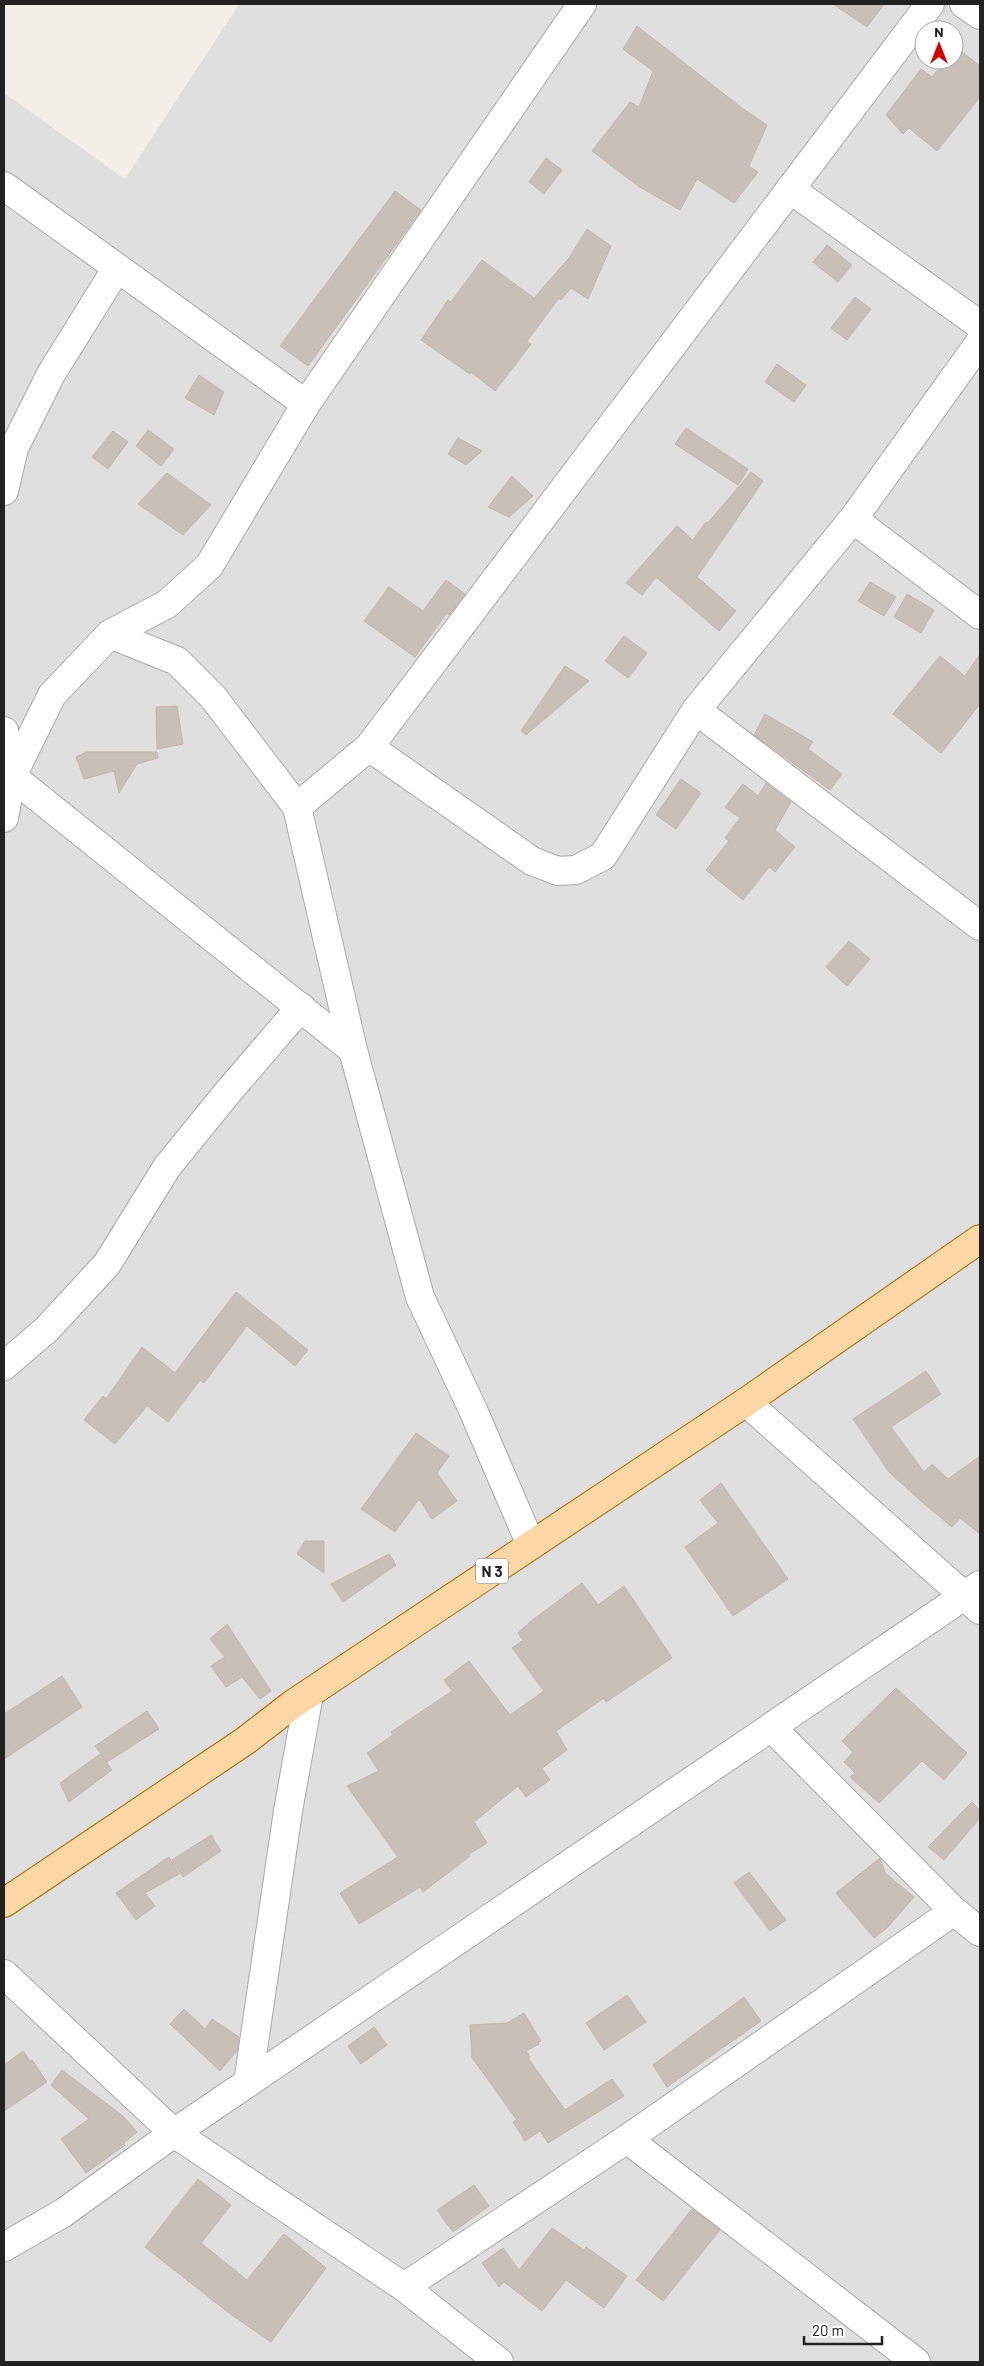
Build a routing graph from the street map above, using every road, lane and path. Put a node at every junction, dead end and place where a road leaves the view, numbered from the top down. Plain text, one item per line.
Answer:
1 (582, 4) edge
2 (930, 4) edge
3 (964, 4) edge
4 (980, 15) edge
5 (4, 186) edge
6 (790, 189) junction
7 (117, 268) junction
8 (980, 325) edge
9 (980, 342) edge
10 (306, 404) junction
11 (4, 490) edge
12 (854, 519) junction
13 (980, 615) edge
14 (110, 634) junction
15 (696, 710) junction
16 (4, 731) edge
17 (369, 747) junction
18 (8, 773) edge
19 (297, 807) junction
20 (4, 818) edge
21 (980, 926) edge
22 (301, 1007) junction
23 (354, 1050) junction
24 (980, 1239) edge
25 (4, 1366) edge
26 (746, 1402) junction
27 (531, 1545) junction
28 (974, 1598) edge
29 (309, 1694) junction
30 (771, 1727) junction
31 (8, 1895) edge
32 (954, 1911) junction
33 (980, 1932) edge
34 (4, 1974) edge
35 (248, 2083) junction
36 (174, 2133) junction
37 (627, 2140) junction
38 (4, 2247) edge
39 (404, 2287) junction
40 (499, 2362) edge
41 (916, 2362) edge

1 - 10 street
2 - 6 street
3 - 4 street
5 - 7 street
6 - 8 street
6 - 17 street
7 - 10 street
7 - 11 street
9 - 12 street
10 - 14 street
12 - 13 street
12 - 15 street
14 - 18 street
14 - 19 street
15 - 17 street
15 - 21 street
16 - 18 street
17 - 19 street
18 - 20 street
18 - 22 street
19 - 23 street
22 - 23 street
22 - 25 street
23 - 27 street
24 - 26 main road, N 3
26 - 27 main road, N 3
26 - 28 street
27 - 29 main road, N 3
28 - 30 street
29 - 31 main road, N 3
29 - 35 street
30 - 32 street
30 - 35 street
32 - 33 street
32 - 37 street
34 - 36 street
35 - 36 street
36 - 38 street
36 - 39 street
37 - 39 street
37 - 41 street
39 - 40 street

